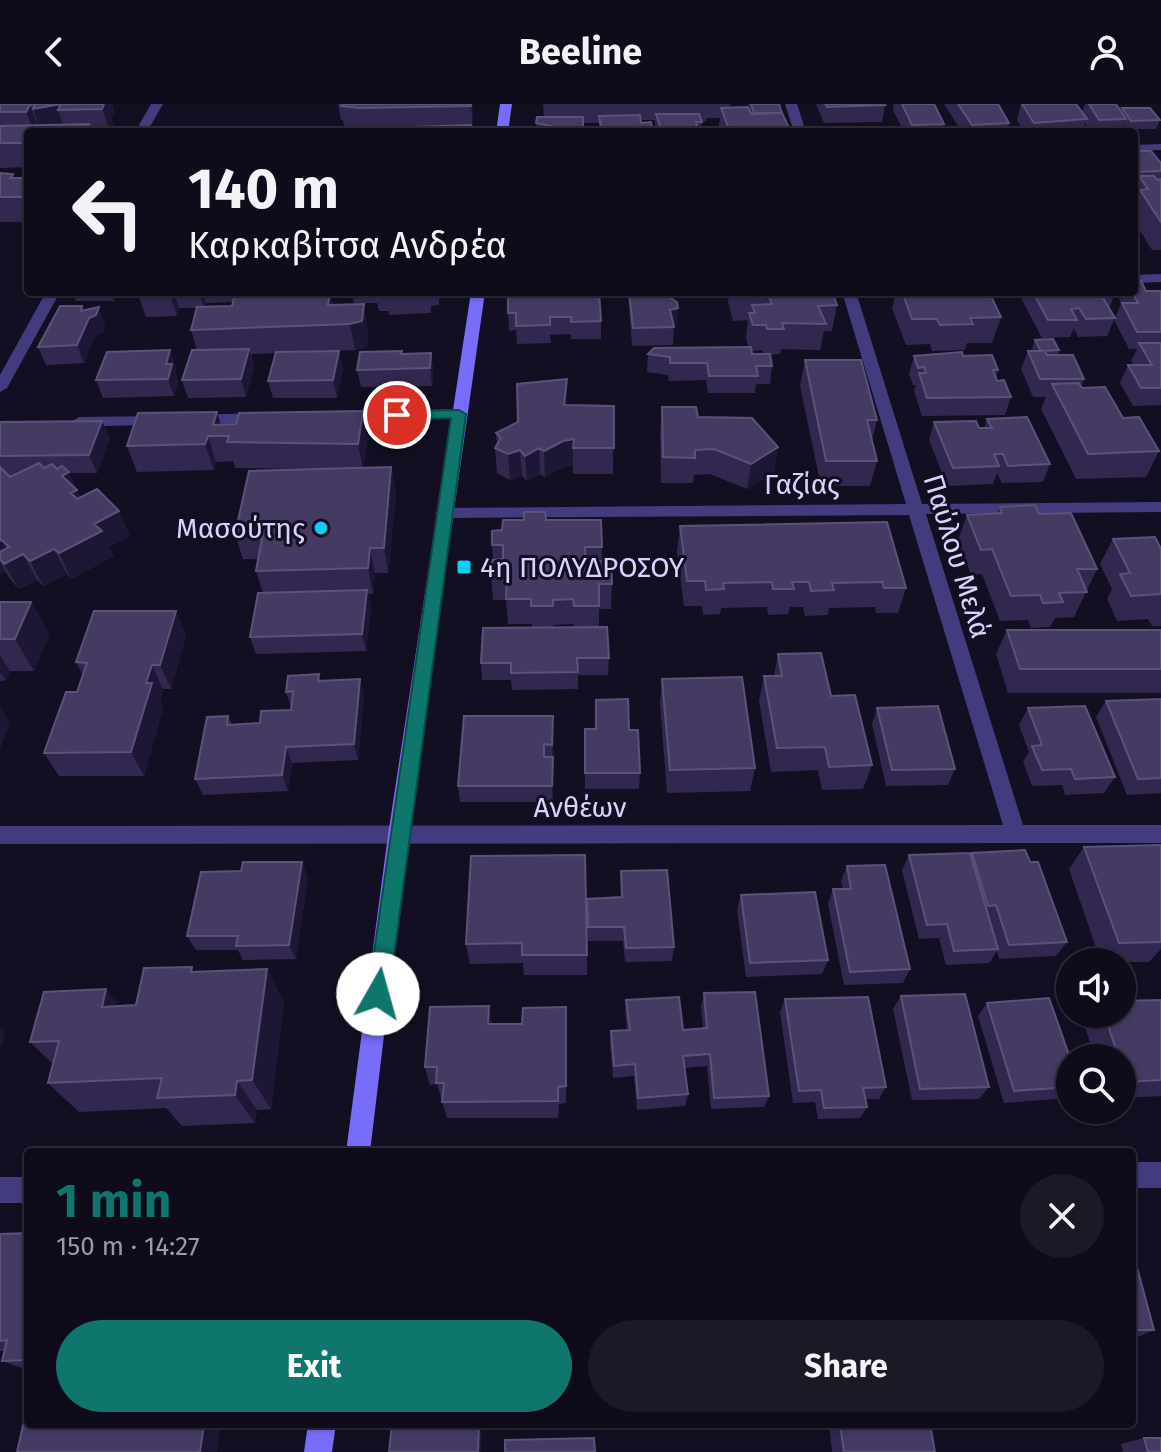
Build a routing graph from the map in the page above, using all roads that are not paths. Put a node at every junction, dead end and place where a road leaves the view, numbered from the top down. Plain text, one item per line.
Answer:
1 (157, 104) edge
2 (506, 104) edge
3 (791, 104) edge
4 (143, 128) edge
5 (503, 128) edge
6 (799, 128) edge
7 (1161, 147) edge
8 (1138, 148) edge
9 (1161, 278) edge
10 (1138, 279) edge
11 (51, 296) edge
12 (477, 296) edge
13 (850, 296) edge
14 (0, 388) edge
15 (459, 414) junction
16 (316, 417) edge
17 (285, 418) edge
18 (63, 423) edge
19 (1161, 507) edge
20 (916, 509) junction
21 (443, 513) junction
22 (1161, 834) edge
23 (0, 835) edge
24 (398, 835) junction
25 (1016, 835) junction
26 (359, 1148) edge
27 (1136, 1175) edge
28 (1161, 1175) edge
29 (0, 1190) edge
30 (24, 1190) edge
31 (321, 1428) edge
32 (318, 1452) edge

1 - 4 street
2 - 5 street
3 - 6 street
7 - 8 street
9 - 10 street
11 - 14 street
12 - 15 street
13 - 20 street, Παύλου Μελά
15 - 16 street
15 - 21 street
17 - 18 street
19 - 20 street, Γαζίας
20 - 21 street, Γαζίας
20 - 25 street, Παύλου Μελά
21 - 24 street
22 - 25 street, Ανθέων
23 - 24 street, Ανθέων
24 - 25 street, Ανθέων
24 - 26 street
27 - 28 street
29 - 30 street
31 - 32 street

